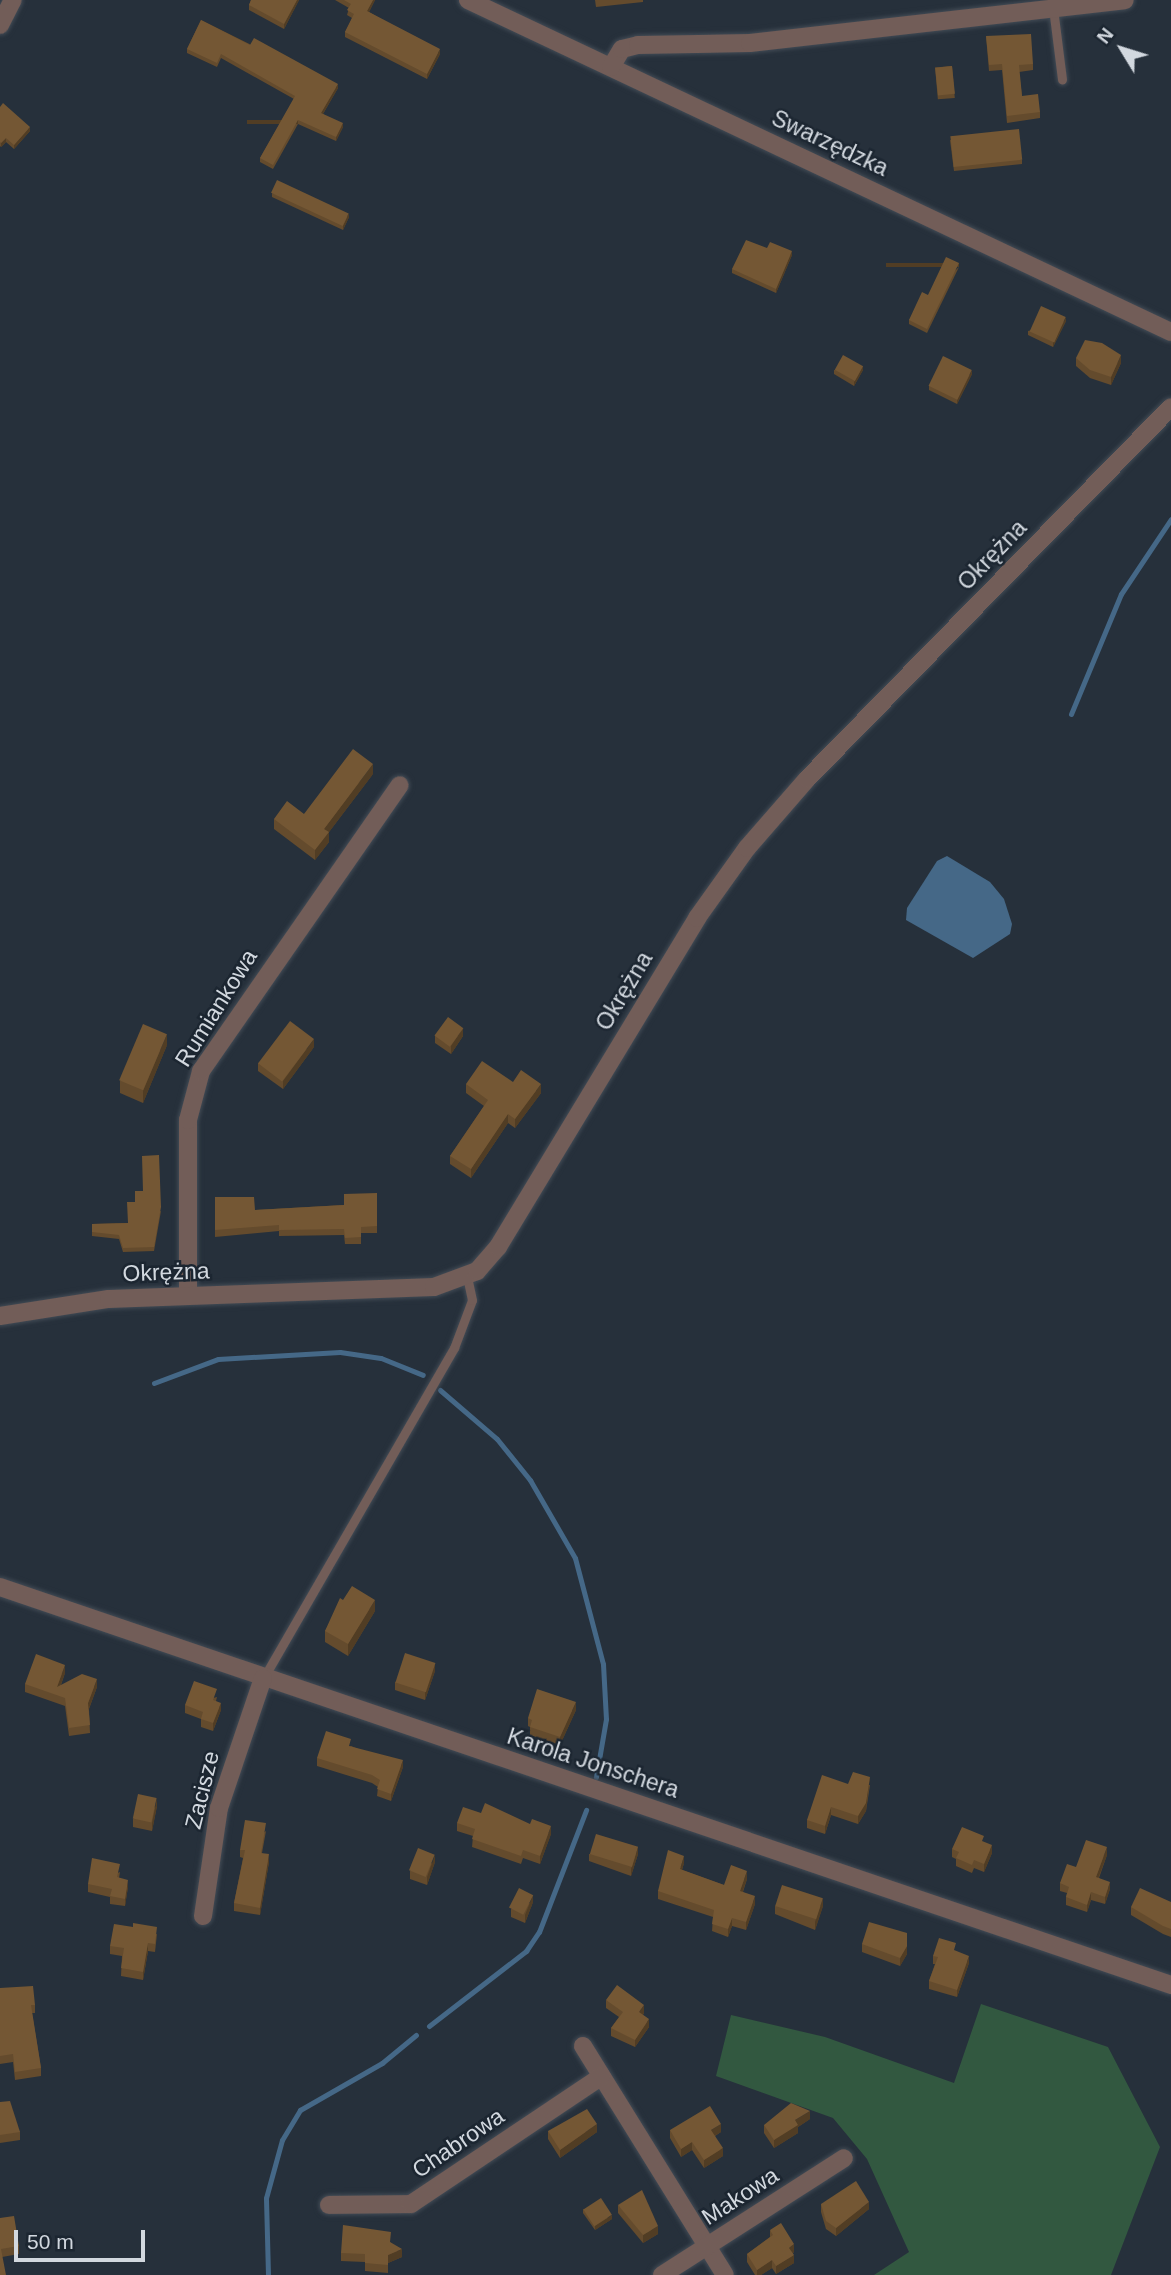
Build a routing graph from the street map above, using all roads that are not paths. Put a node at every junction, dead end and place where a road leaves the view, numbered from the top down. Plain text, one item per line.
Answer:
1 (13, 0) edge
2 (468, 0) edge
3 (1125, 0) edge
4 (1053, 8) junction
5 (0, 25) edge
6 (611, 67) junction
7 (1062, 79) dead end
8 (1171, 332) edge
9 (1171, 407) edge
10 (400, 785) dead end
11 (467, 1277) junction
12 (188, 1296) junction
13 (0, 1316) edge
14 (0, 1587) edge
15 (263, 1678) junction
16 (203, 1916) dead end
17 (1171, 1985) edge
18 (583, 2046) dead end
19 (601, 2077) junction
20 (844, 2158) dead end
21 (329, 2205) dead end
22 (707, 2246) junction
23 (662, 2275) edge
24 (725, 2275) edge

1 - 5 street
2 - 6 street, Swarzędzka
3 - 4 street
4 - 6 street
4 - 7 lane
6 - 8 street, Swarzędzka
9 - 11 street, Okrężna
10 - 12 street, Rumiankowa
11 - 12 street, Okrężna
11 - 15 lane
12 - 13 street, Okrężna
14 - 15 street, Karola Jonschera
15 - 16 street, Zacisze
15 - 17 street, Karola Jonschera
18 - 19 street
19 - 21 street, Chabrowa
19 - 22 street
20 - 22 street, Makowa
22 - 23 street, Makowa
22 - 24 street

